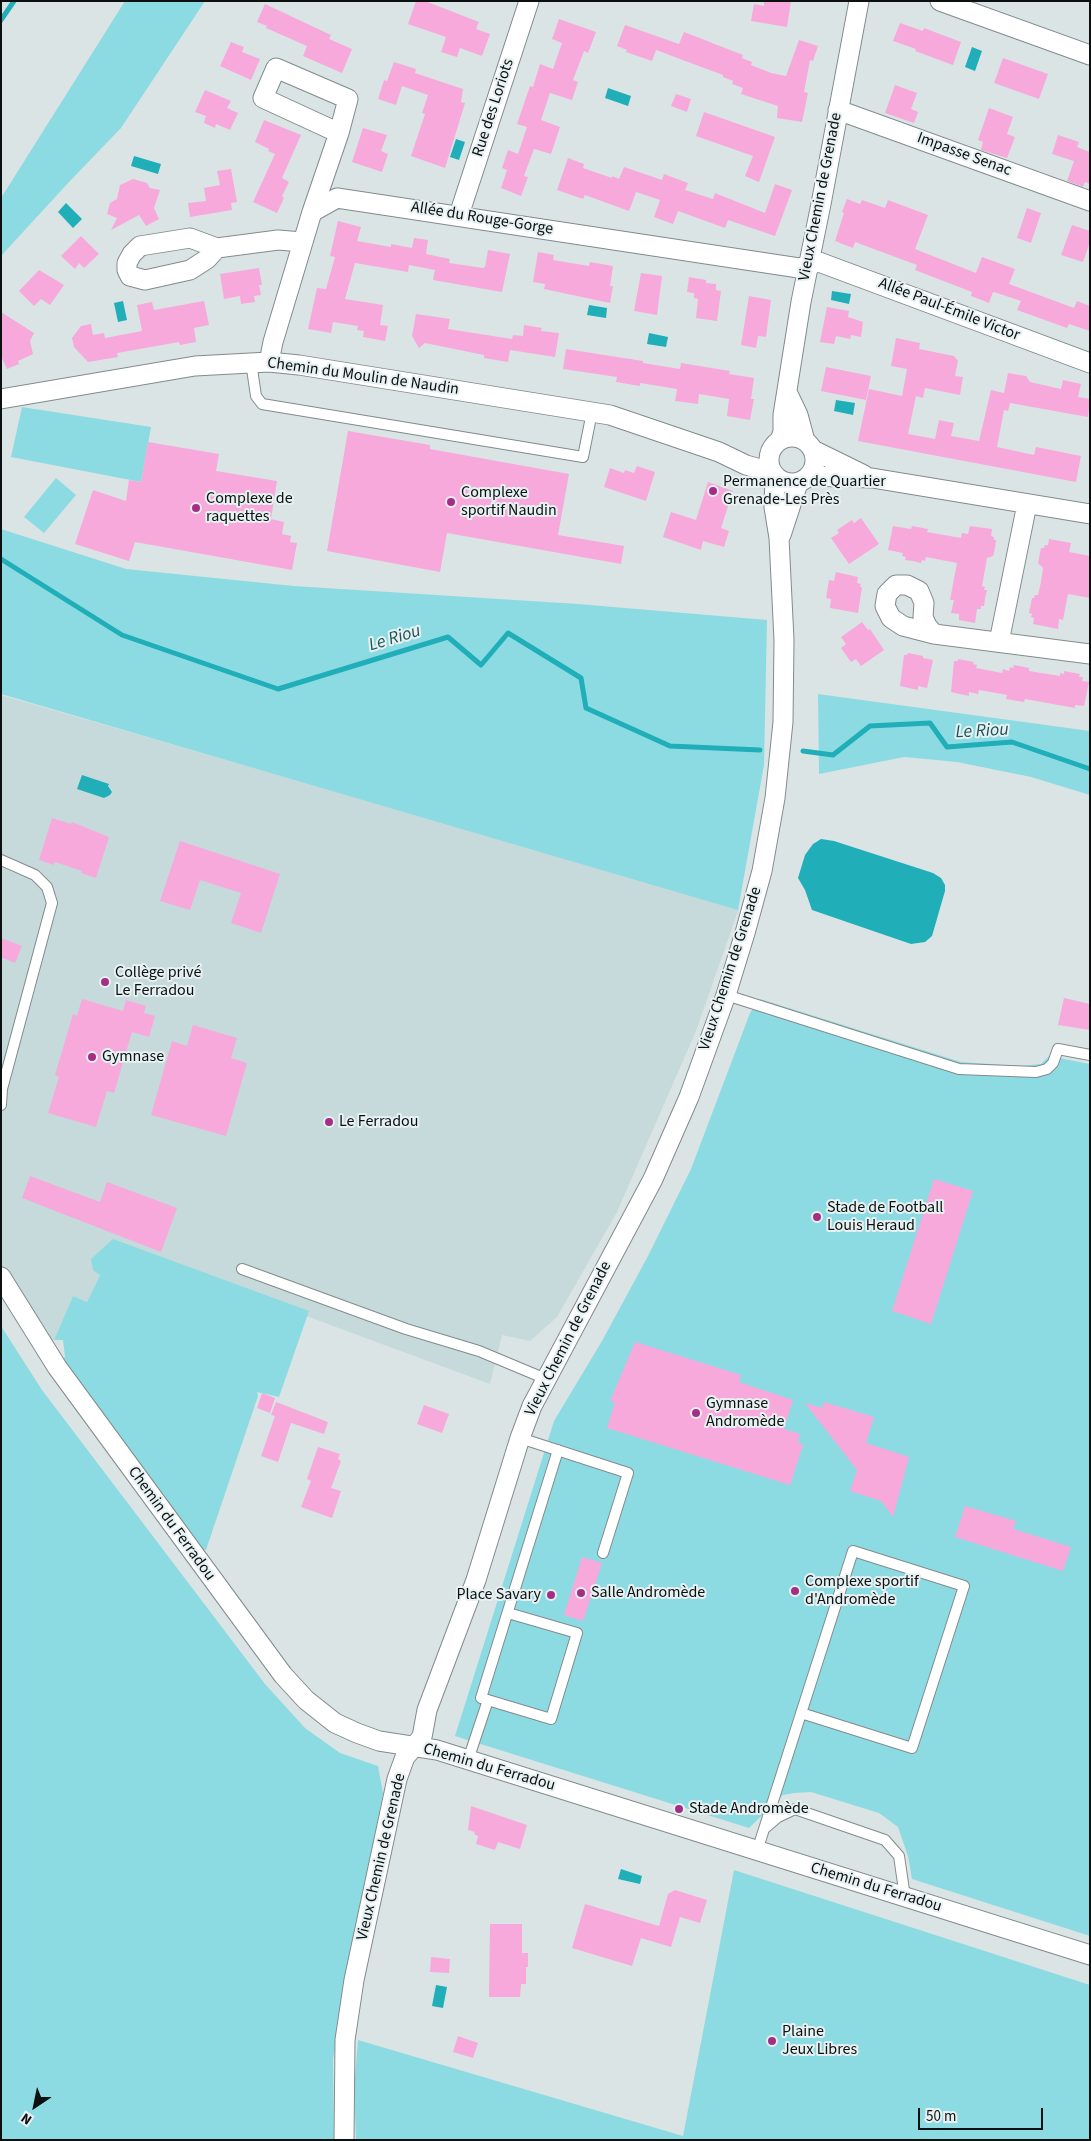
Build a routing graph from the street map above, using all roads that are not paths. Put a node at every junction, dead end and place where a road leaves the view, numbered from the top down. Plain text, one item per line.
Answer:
1 (529, 1) edge
2 (858, 1) edge
3 (940, 1) edge
4 (1090, 55) edge
5 (838, 110) junction
6 (339, 133) dead end
7 (1090, 201) edge
8 (312, 212) junction
9 (459, 216) junction
10 (302, 242) junction
11 (217, 248) dead end
12 (808, 264) junction
13 (260, 362) junction
14 (1090, 363) edge
15 (788, 394) junction
16 (1, 399) edge
17 (592, 412) junction
18 (775, 446) junction
19 (809, 446) junction
20 (719, 452) junction
21 (773, 474) junction
22 (872, 478) junction
23 (804, 479) junction
24 (1027, 504) junction
25 (1090, 514) edge
26 (780, 538) junction
27 (934, 634) dead end
28 (1000, 642) junction
29 (1090, 654) edge
30 (1, 860) edge
31 (726, 995) junction
32 (1090, 1055) edge
33 (1, 1106) edge
34 (242, 1269) dead end
35 (1, 1277) edge
36 (546, 1378) junction
37 (520, 1438) junction
38 (558, 1450) junction
39 (603, 1553) dead end
40 (508, 1613) junction
41 (485, 1699) junction
42 (801, 1713) junction
43 (412, 1747) junction
44 (468, 1760) junction
45 (764, 1830) junction
46 (757, 1851) junction
47 (905, 1897) junction
48 (1090, 1956) edge
49 (344, 2140) edge

1 - 9 street, Rue des Loriots
2 - 5 street, Vieux Chemin de Grenade
3 - 4 street
5 - 7 street, Impasse Senac
5 - 12 street, Vieux Chemin de Grenade
6 - 8 street
8 - 9 street, Allée du Rouge-Gorge
8 - 10 street
9 - 12 street, Allée du Rouge-Gorge
10 - 11 street
10 - 13 street
12 - 14 street, Allée Paul-Émile Victor
12 - 15 street, Vieux Chemin de Grenade
13 - 16 street, Chemin du Moulin de Naudin
13 - 17 street, Chemin du Moulin de Naudin
13 - 17 lane
15 - 18 street, Vieux Chemin de Grenade
15 - 19 street, Vieux Chemin de Grenade
17 - 20 street, Chemin du Moulin de Naudin
18 - 19 street
18 - 20 street, Chemin du Moulin de Naudin
18 - 21 street
19 - 22 street
19 - 23 street
20 - 21 street, Chemin du Moulin de Naudin
21 - 23 street
21 - 26 street, Vieux Chemin de Grenade
22 - 23 street
22 - 24 street
23 - 26 street, Vieux Chemin de Grenade
24 - 25 street
24 - 28 street
26 - 31 street, Vieux Chemin de Grenade
27 - 28 street
28 - 29 street
30 - 33 lane
31 - 32 lane
31 - 36 street, Vieux Chemin de Grenade
34 - 36 lane
35 - 43 street, Chemin du Ferradou
36 - 37 street, Vieux Chemin de Grenade
37 - 38 lane
37 - 43 street, Vieux Chemin de Grenade
38 - 39 lane
38 - 40 lane
40 - 41 lane
40 - 41 lane
41 - 44 lane
42 - 42 lane
42 - 45 lane
43 - 44 street, Chemin du Ferradou
43 - 49 street, Vieux Chemin de Grenade
44 - 46 street, Chemin du Ferradou
45 - 46 lane
45 - 47 lane
46 - 47 street, Chemin du Ferradou
47 - 48 street, Chemin du Ferradou

